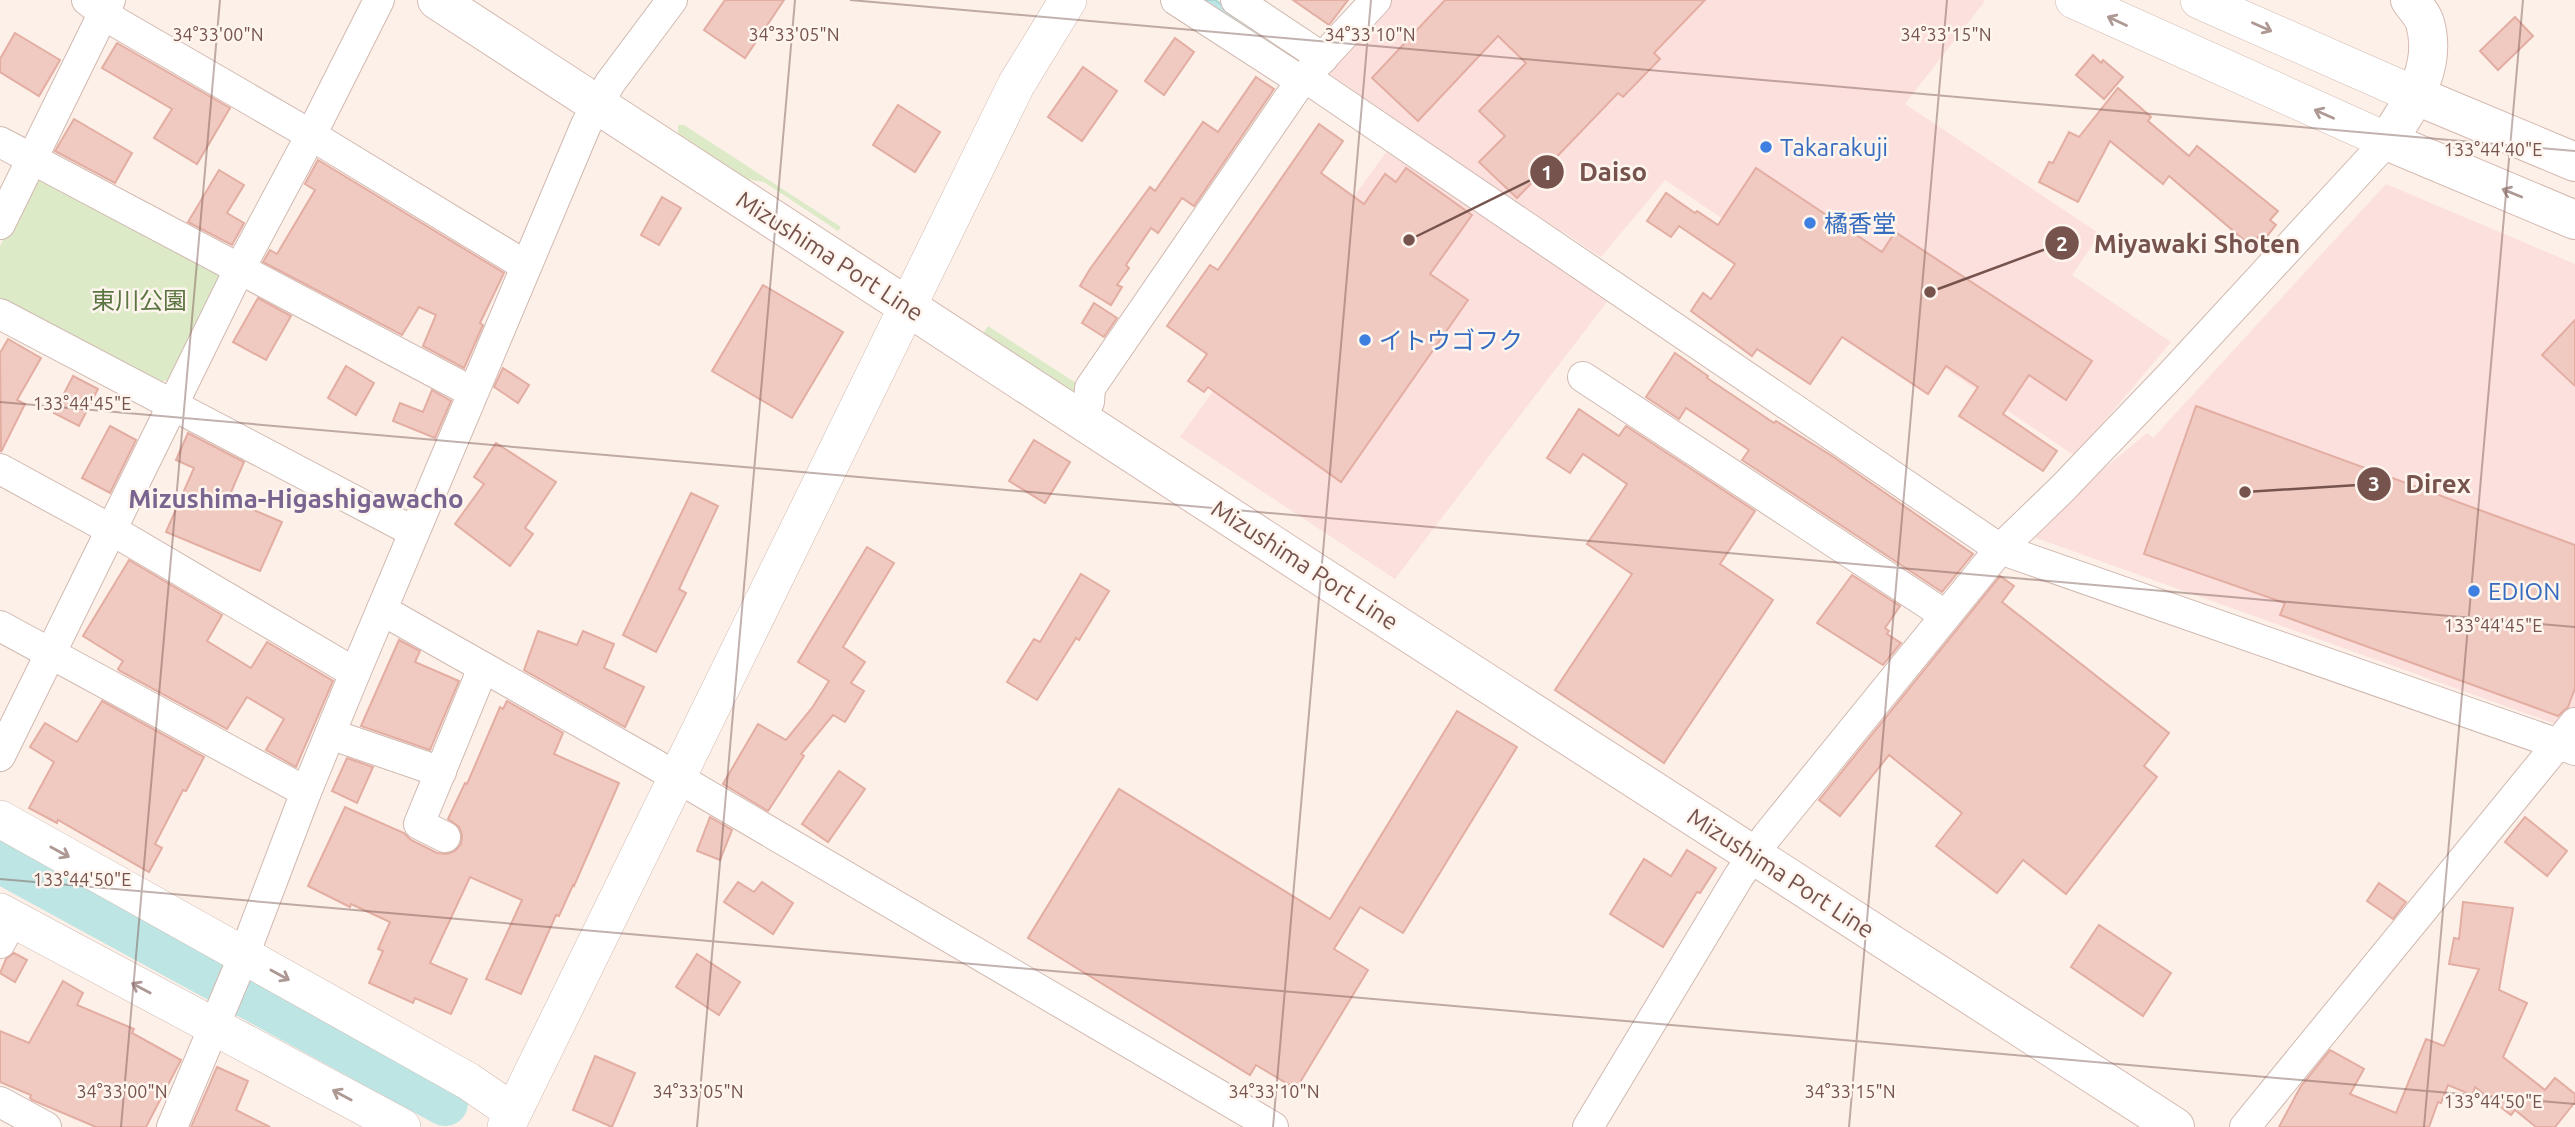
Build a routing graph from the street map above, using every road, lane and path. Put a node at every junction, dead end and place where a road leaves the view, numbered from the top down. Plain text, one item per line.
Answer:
1 (379, 0) edge
2 (437, 0) edge
3 (672, 0) edge
4 (1050, 0) edge
5 (1068, 0) edge
6 (1176, 0) edge
7 (1236, 0) edge
8 (1376, 0) edge
9 (2074, 0) edge
10 (2199, 0) edge
11 (2410, 0) edge
12 (101, 4) edge
13 (1310, 72) junction
14 (1016, 85) junction
15 (2417, 96) junction
16 (598, 104) junction
17 (312, 135) junction
18 (2387, 141) junction
19 (0, 142) edge
20 (32, 159) junction
21 (2575, 162) edge
22 (2575, 220) edge
23 (0, 224) edge
24 (526, 267) junction
25 (239, 270) junction
26 (907, 305) junction
27 (0, 314) edge
28 (1583, 377) dead end
29 (472, 392) junction
30 (172, 405) junction
31 (1079, 416) junction
32 (0, 469) edge
33 (110, 529) junction
34 (414, 531) junction
35 (2006, 543) junction
36 (382, 610) junction
37 (1945, 615) junction
38 (0, 626) edge
39 (50, 652) junction
40 (483, 668) junction
41 (355, 673) junction
42 (330, 734) junction
43 (2567, 738) edge
44 (0, 756) edge
45 (440, 772) junction
46 (677, 777) junction
47 (306, 792) junction
48 (0, 819) edge
49 (445, 837) dead end
50 (1753, 856) junction
51 (4, 925) edge
52 (241, 964) junction
53 (218, 1018) junction
54 (0, 1102) edge
55 (517, 1122) edge
56 (46, 1127) edge
57 (173, 1127) edge
58 (402, 1127) edge
59 (1273, 1127) edge
60 (1588, 1127) edge
61 (2175, 1127) edge
62 (2245, 1127) edge

1 - 17 street
2 - 16 main road, Mizushima Port Line
3 - 16 street
4 - 14 street
5 - 14 street
6 - 13 street
7 - 13 street
8 - 13 street
18 -> 9 street
10 -> 15 street
11 - 15 main road
12 - 17 street
12 - 20 street
13 - 31 street
13 - 35 street
14 - 26 street
15 - 18 main road
15 - 21 main road
16 - 24 street
16 - 26 main road, Mizushima Port Line
17 - 24 street
17 - 25 street
22 -> 18 main road
18 - 35 street
19 - 20 street
20 - 23 street
20 - 25 street
24 - 29 street
25 - 29 street
25 - 30 street
26 - 31 main road, Mizushima Port Line
26 - 46 street
27 - 30 street
28 - 37 street
29 - 34 street
30 - 33 street
30 - 34 street
31 - 50 main road, Mizushima Port Line
32 - 33 street
33 - 39 street
33 - 41 street
34 - 36 street
35 - 37 street
35 - 43 street
36 - 40 street
36 - 41 street
37 - 50 street
38 - 39 street
39 - 44 street
39 - 47 street
40 - 45 street
40 - 46 street
41 - 42 street
42 - 45 street
42 - 47 street
43 - 62 street
45 - 49 street
46 - 55 street
46 - 59 street
47 - 52 street
48 -> 52 street
50 - 60 street
50 - 61 main road, Mizushima Port Line
53 -> 51 street
52 - 53 street
52 -> 55 street
53 - 57 street
58 -> 53 street
54 - 56 street

